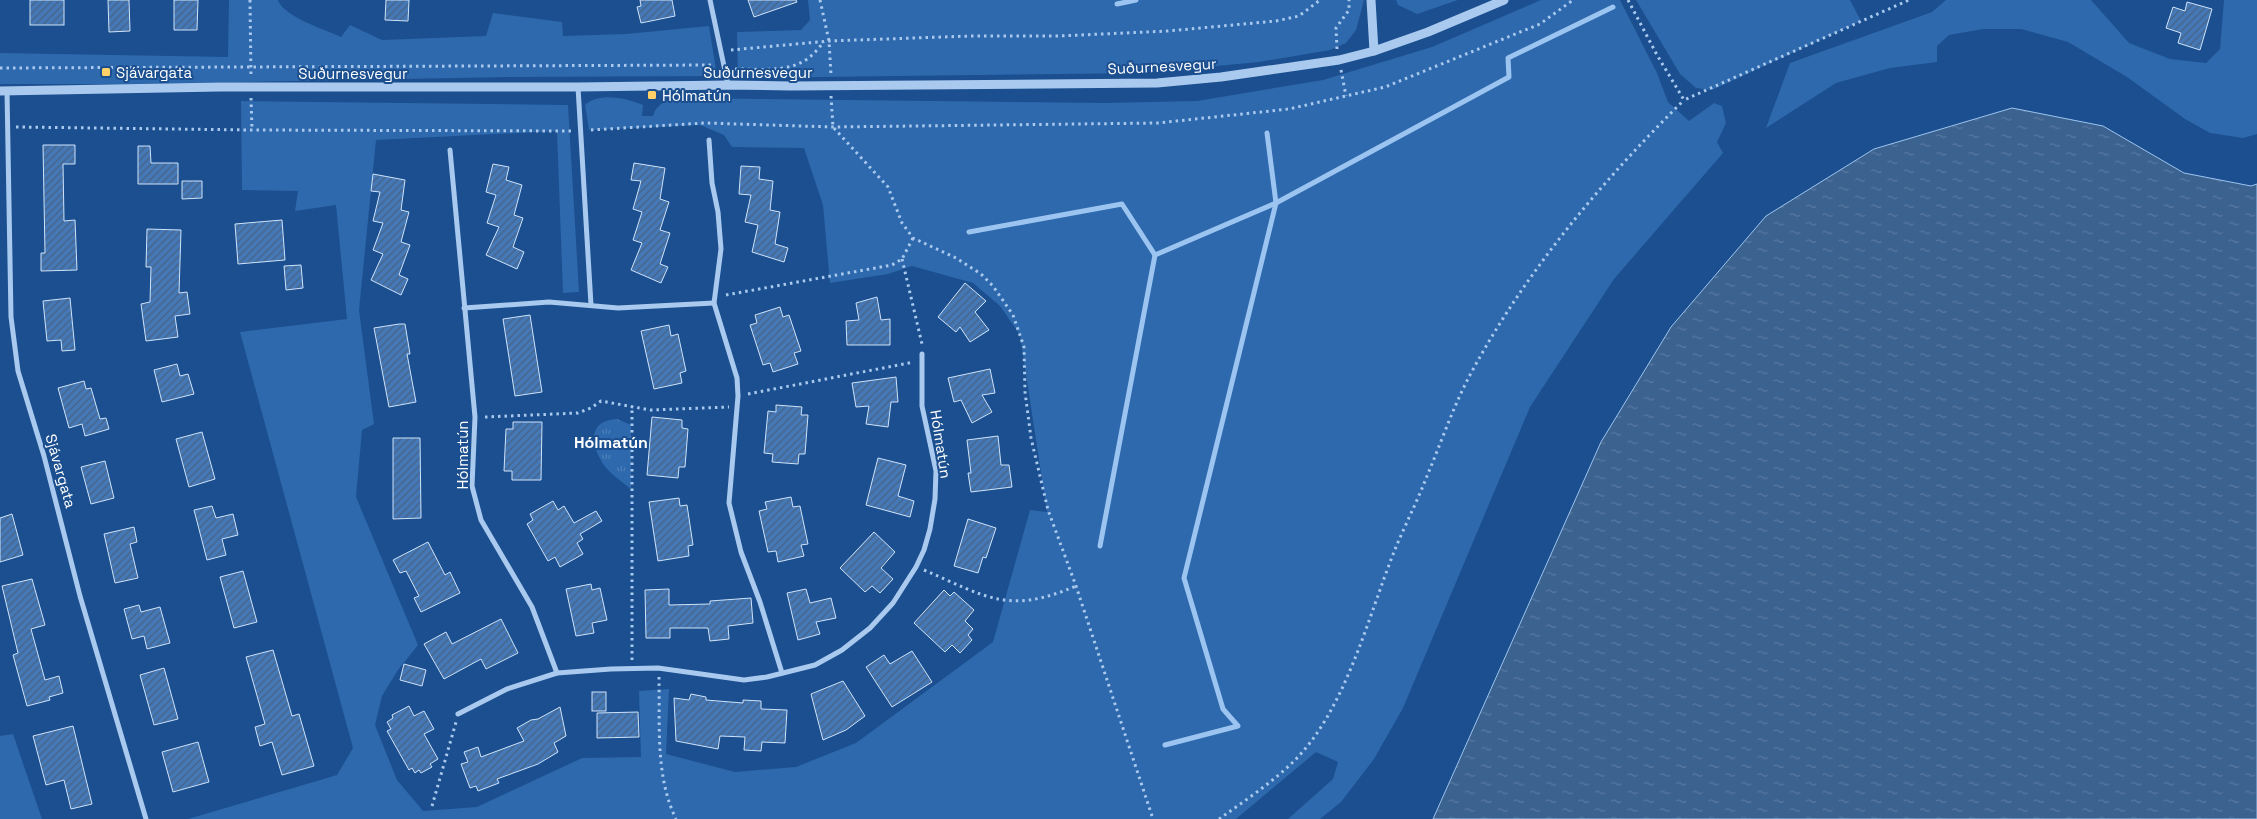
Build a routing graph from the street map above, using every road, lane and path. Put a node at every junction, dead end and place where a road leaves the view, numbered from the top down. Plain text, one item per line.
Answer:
1 (250, 0) edge
2 (710, 0) edge
3 (820, 0) edge
4 (1320, 0) edge
5 (1371, 0) edge
6 (1504, 0) edge
7 (1574, 0) edge
8 (1628, 0) edge
9 (1909, 0) edge
10 (829, 41) junction
11 (824, 42) junction
12 (720, 51) junction
13 (1374, 51) junction
14 (724, 65) junction
15 (250, 66) junction
16 (0, 68) edge
17 (728, 85) junction
18 (832, 85) junction
19 (578, 87) junction
20 (4, 91) edge
21 (1684, 100) junction
22 (8, 126) junction
23 (833, 127) junction
24 (580, 131) junction
25 (709, 140) dead end
26 (450, 150) dead end
27 (913, 238) junction
28 (902, 260) junction
29 (715, 300) junction
30 (591, 305) junction
31 (464, 308) junction
32 (922, 354) joint
33 (922, 361) junction
34 (738, 396) junction
35 (632, 406) junction
36 (737, 406) junction
37 (475, 417) junction
38 (916, 567) junction
39 (1076, 586) junction
40 (632, 668) junction
41 (658, 668) junction
42 (558, 673) junction
43 (782, 673) junction
44 (458, 714) joint
45 (432, 806) dead end
46 (146, 819) edge
47 (676, 819) edge
48 (1153, 819) edge
49 (1219, 819) edge

1 - 15 path
2 - 12 street
3 - 10 path
4 - 10 path
5 - 13 street
6 - 13 street, Suðurnesvegur
7 - 23 path
8 - 21 path
9 - 21 path
10 - 11 path
10 - 18 path
11 - 12 path
11 - 14 path
12 - 14 street
13 - 18 street, Suðurnesvegur
14 - 15 path
14 - 17 street
15 - 16 path
17 - 18 street, Suðurnesvegur
17 - 19 street, Suðurnesvegur
18 - 23 path
19 - 20 street, Suðurnesvegur
19 - 24 street
20 - 22 street, Sjávargata
21 - 49 path
22 - 24 path
22 - 46 street, Sjávargata
23 - 24 path
23 - 27 path
24 - 30 street
25 - 29 street
26 - 31 street, Hólmatún
27 - 28 path
27 - 39 path
28 - 29 path
28 - 32 path
29 - 30 street
29 - 34 street
30 - 31 street
31 - 37 street, Hólmatún
32 - 33 street, Hólmatún
33 - 34 path
33 - 38 street, Hólmatún
34 - 36 street
35 - 36 path
35 - 37 path
35 - 40 path
36 - 43 street
37 - 42 street, Hólmatún
38 - 39 path
38 - 43 street, Hólmatún
39 - 48 path
40 - 41 street, Hólmatún
40 - 42 street, Hólmatún
41 - 43 street, Hólmatún
41 - 47 path
42 - 44 street, Hólmatún
44 - 45 path

